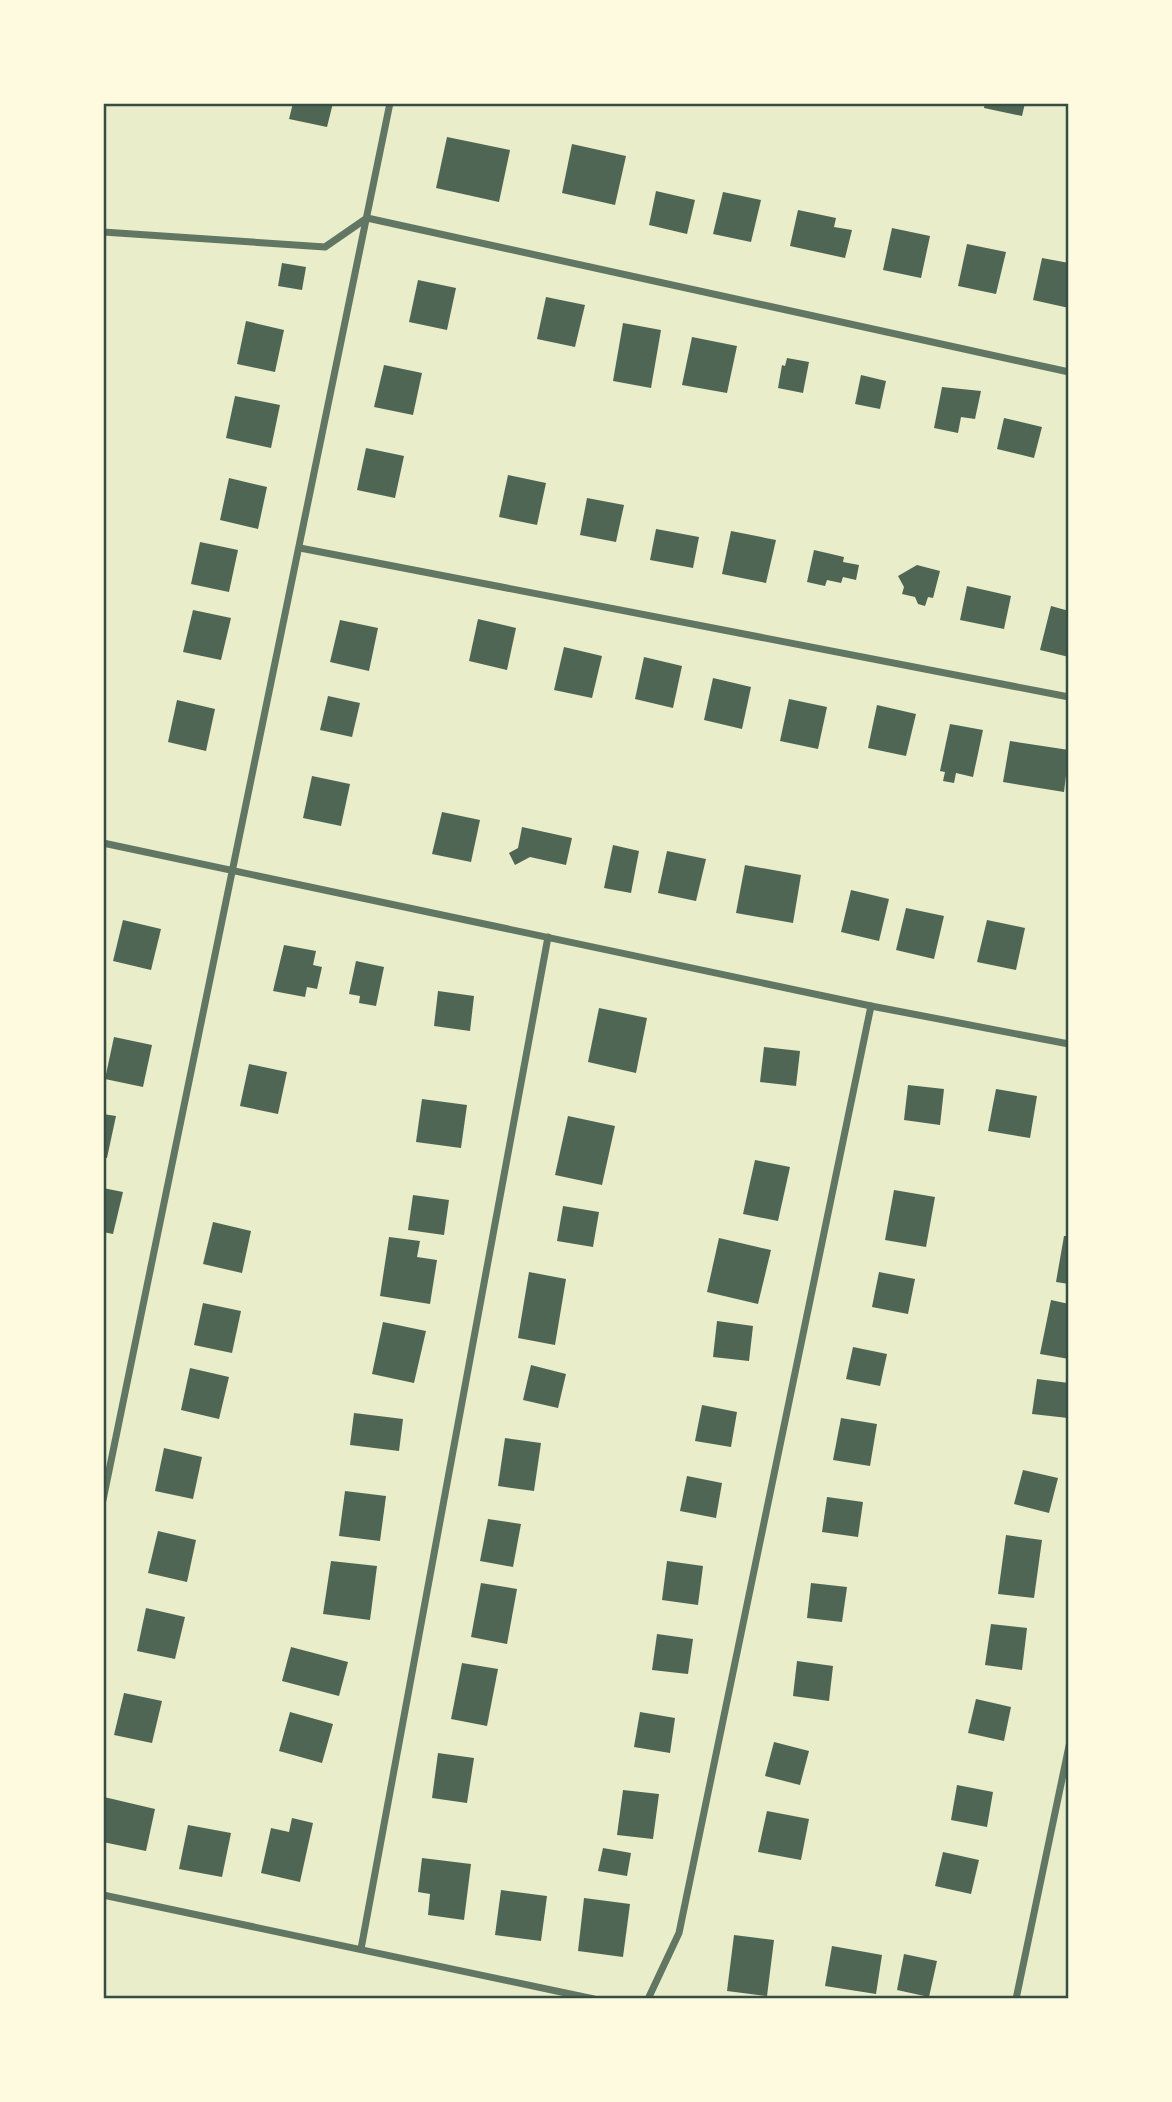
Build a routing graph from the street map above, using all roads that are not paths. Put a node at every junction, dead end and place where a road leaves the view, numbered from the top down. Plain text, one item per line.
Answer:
1 (390, 103) edge
2 (367, 218) junction
3 (103, 232) edge
4 (1069, 372) edge
5 (300, 548) junction
6 (1069, 697) edge
7 (103, 843) edge
8 (234, 870) junction
9 (548, 937) junction
10 (871, 1006) junction
11 (1069, 1044) edge
12 (103, 1500) edge
13 (1069, 1746) edge
14 (103, 1895) edge
15 (361, 1949) junction
16 (594, 1999) edge
17 (648, 1999) edge
18 (1016, 1999) edge

1 - 2 street
2 - 3 street
2 - 4 street
2 - 5 street
5 - 6 street
5 - 8 street
7 - 8 street
8 - 9 street
8 - 12 street
9 - 10 street
9 - 15 street
10 - 11 street
10 - 17 street
13 - 18 street
14 - 15 street
15 - 16 street

